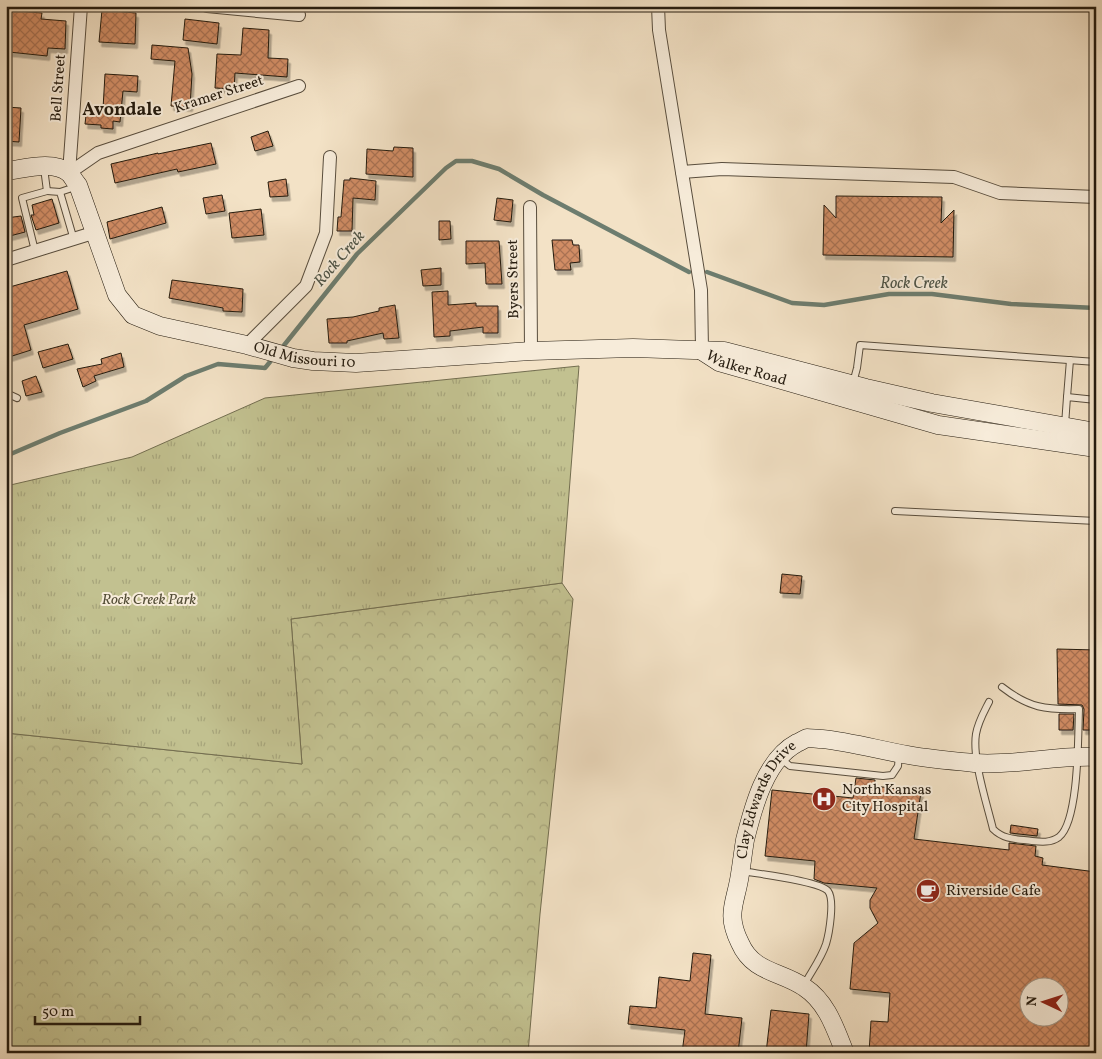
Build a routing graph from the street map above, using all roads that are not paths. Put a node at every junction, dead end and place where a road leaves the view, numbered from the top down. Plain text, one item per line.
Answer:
1 (82, 6) edge
2 (207, 6) edge
3 (658, 6) edge
4 (301, 10) edge
5 (299, 86) dead end
6 (330, 157) dead end
7 (43, 166) junction
8 (6, 171) edge
9 (682, 172) junction
10 (74, 179) junction
11 (47, 191) junction
12 (60, 192) junction
13 (1096, 197) edge
14 (530, 207) dead end
15 (96, 232) junction
16 (74, 240) junction
17 (35, 251) junction
18 (6, 260) edge
19 (254, 347) junction
20 (702, 350) junction
21 (531, 351) junction
22 (1070, 360) junction
23 (1096, 362) edge
24 (850, 392) junction
25 (6, 393) edge
26 (1067, 397) junction
27 (17, 398) dead end
28 (1096, 400) edge
29 (1096, 432) edge
30 (1063, 435) junction
31 (1096, 448) edge
32 (895, 511) dead end
33 (1096, 521) edge
34 (1002, 687) dead end
35 (989, 702) dead end
36 (899, 753) junction
37 (1078, 756) junction
38 (779, 757) junction
39 (1096, 757) edge
40 (978, 763) junction
41 (740, 871) junction
42 (804, 986) junction
43 (845, 1053) edge

1 - 10 street, Bell Street
2 - 4 street
3 - 9 street
5 - 10 street, Kramer Street
6 - 19 street
7 - 8 street
7 - 10 street
7 - 11 lane
9 - 13 street
9 - 20 street
10 - 12 lane
10 - 15 street, Old Missouri 10
11 - 12 lane
11 - 17 lane
12 - 16 lane
14 - 21 street, Byers Street
15 - 16 street
15 - 19 street, Old Missouri 10
16 - 17 street
17 - 18 street
19 - 21 street, Old Missouri 10
20 - 21 street, Old Missouri 10
20 - 24 street, Walker Road
22 - 23 lane
22 - 24 lane
22 - 26 lane
24 - 30 street, Walker Road
25 - 27 lane
26 - 28 lane
26 - 30 lane
29 - 30 street, Walker Road
30 - 31 street, Walker Road
32 - 33 lane
34 - 37 lane
35 - 40 lane
36 - 38 street, Clay Edwards Drive
36 - 38 lane
36 - 40 street, Clay Edwards Drive
37 - 39 street, Clay Edwards Drive
37 - 40 street, Clay Edwards Drive
37 - 40 lane
38 - 41 street, Clay Edwards Drive
41 - 42 street, Clay Edwards Drive
41 - 42 lane
42 - 43 street, Clay Edwards Drive

